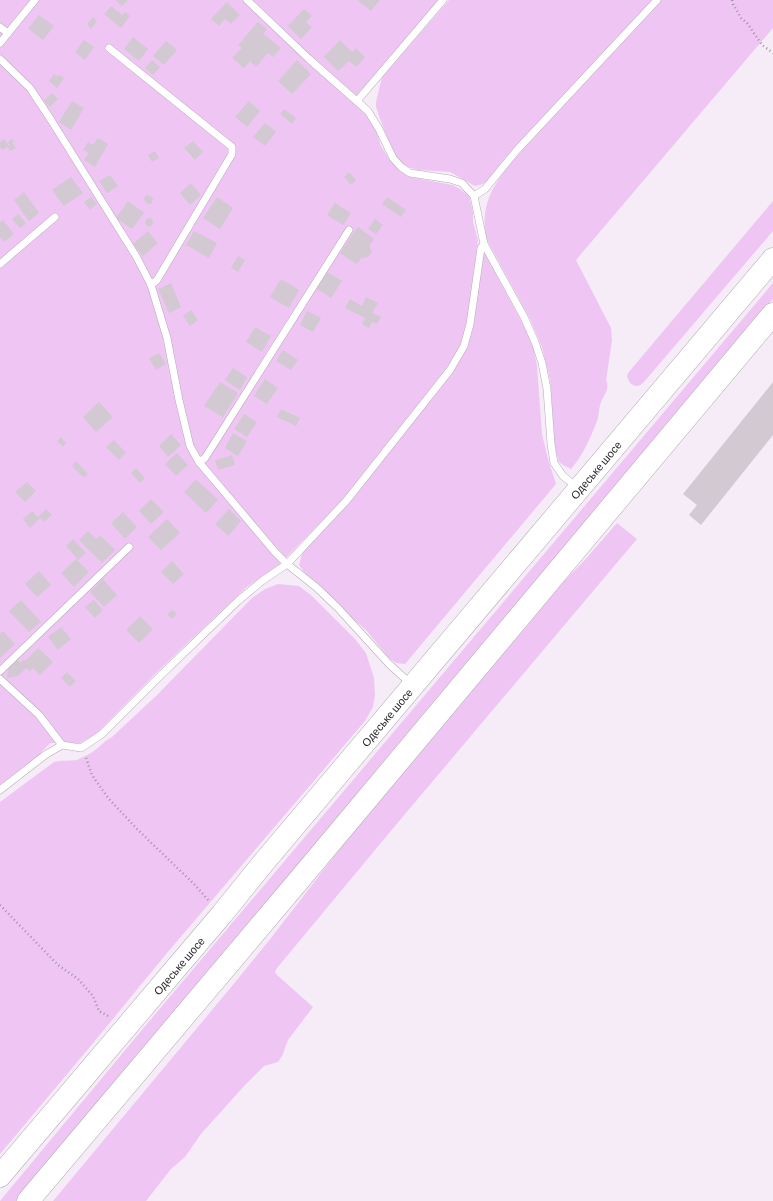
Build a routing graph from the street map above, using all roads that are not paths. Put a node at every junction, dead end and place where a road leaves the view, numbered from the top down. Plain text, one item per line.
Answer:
1 (35, 0) edge
2 (247, 0) edge
3 (443, 0) edge
4 (657, 0) edge
5 (0, 27) edge
6 (8, 33) junction
7 (0, 43) edge
8 (109, 48) dead end
9 (0, 59) edge
10 (357, 101) junction
11 (474, 196) junction
12 (55, 217) dead end
13 (349, 230) dead end
14 (484, 244) junction
15 (773, 260) edge
16 (0, 264) edge
17 (151, 285) junction
18 (773, 314) edge
19 (199, 462) junction
20 (580, 489) junction
21 (129, 547) dead end
22 (287, 564) junction
23 (0, 671) edge
24 (0, 679) edge
25 (414, 687) junction
26 (62, 745) junction
27 (0, 790) edge
28 (74, 1146) junction
29 (0, 1176) edge
30 (28, 1201) edge
31 (39, 1201) edge

1 - 6 lane
2 - 10 lane
3 - 10 lane
4 - 11 lane
5 - 6 lane
6 - 7 lane
8 - 17 lane
9 - 17 lane
10 - 11 lane
11 - 14 lane
12 - 16 lane
13 - 19 lane
14 - 20 lane
14 - 22 lane
15 - 20 highway, Одеське шосе
17 - 19 lane
18 - 28 highway
19 - 22 lane
20 - 25 highway, Одеське шосе
21 - 23 lane
22 - 25 lane
22 - 26 lane
24 - 26 lane
25 - 29 highway, Одеське шосе
26 - 27 lane
28 - 30 highway
28 - 31 highway

